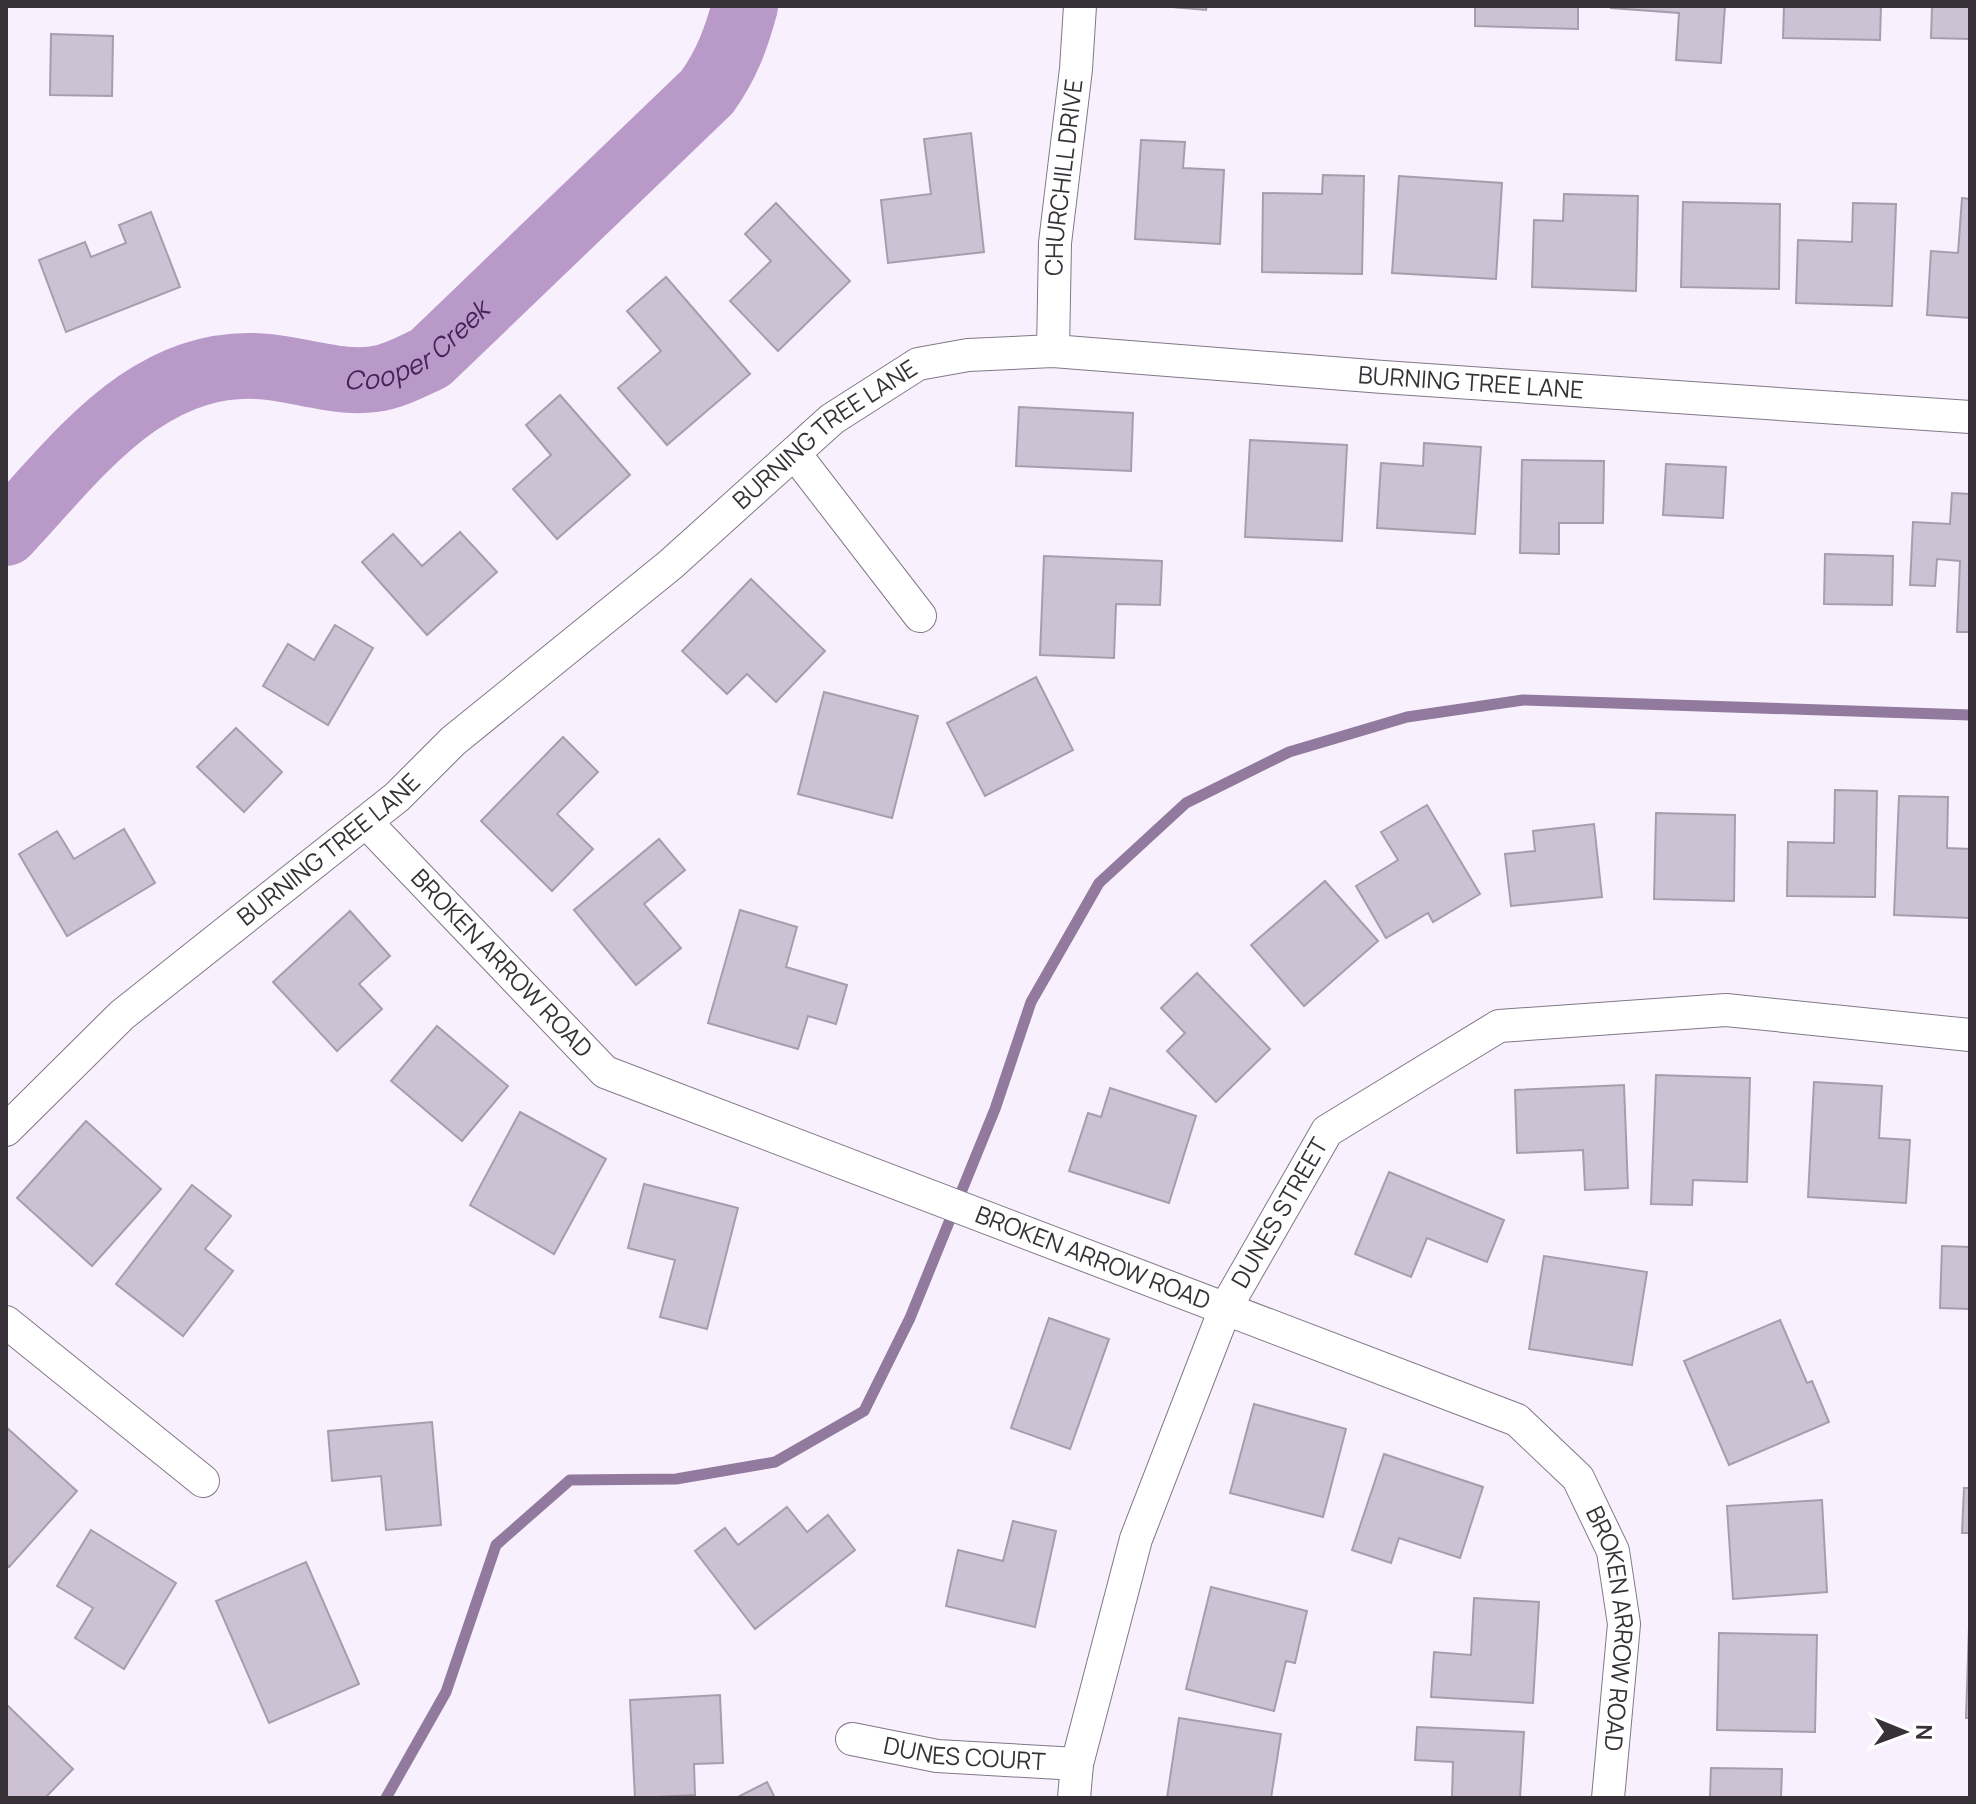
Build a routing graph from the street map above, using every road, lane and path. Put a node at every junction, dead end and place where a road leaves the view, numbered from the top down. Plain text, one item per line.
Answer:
1 (1080, 6) edge
2 (1053, 351) junction
3 (1970, 417) edge
4 (795, 454) junction
5 (920, 616) dead end
6 (366, 822) junction
7 (1970, 1035) edge
8 (6, 1130) edge
9 (1225, 1309) junction
10 (6, 1322) edge
11 (203, 1481) dead end
12 (852, 1739) dead end
13 (1077, 1764) junction
14 (1074, 1798) edge
15 (1608, 1798) edge

1 - 2 street, CHURCHILL DRIVE
2 - 3 street, BURNING TREE LANE
2 - 4 street, BURNING TREE LANE
4 - 5 street
4 - 6 street, BURNING TREE LANE
6 - 8 street, BURNING TREE LANE
6 - 9 street, BROKEN ARROW ROAD
7 - 9 street, DUNES STREET
9 - 13 street, DUNES STREET
9 - 15 street, BROKEN ARROW ROAD
10 - 11 street
12 - 13 street, DUNES COURT
13 - 14 street, DUNES STREET

